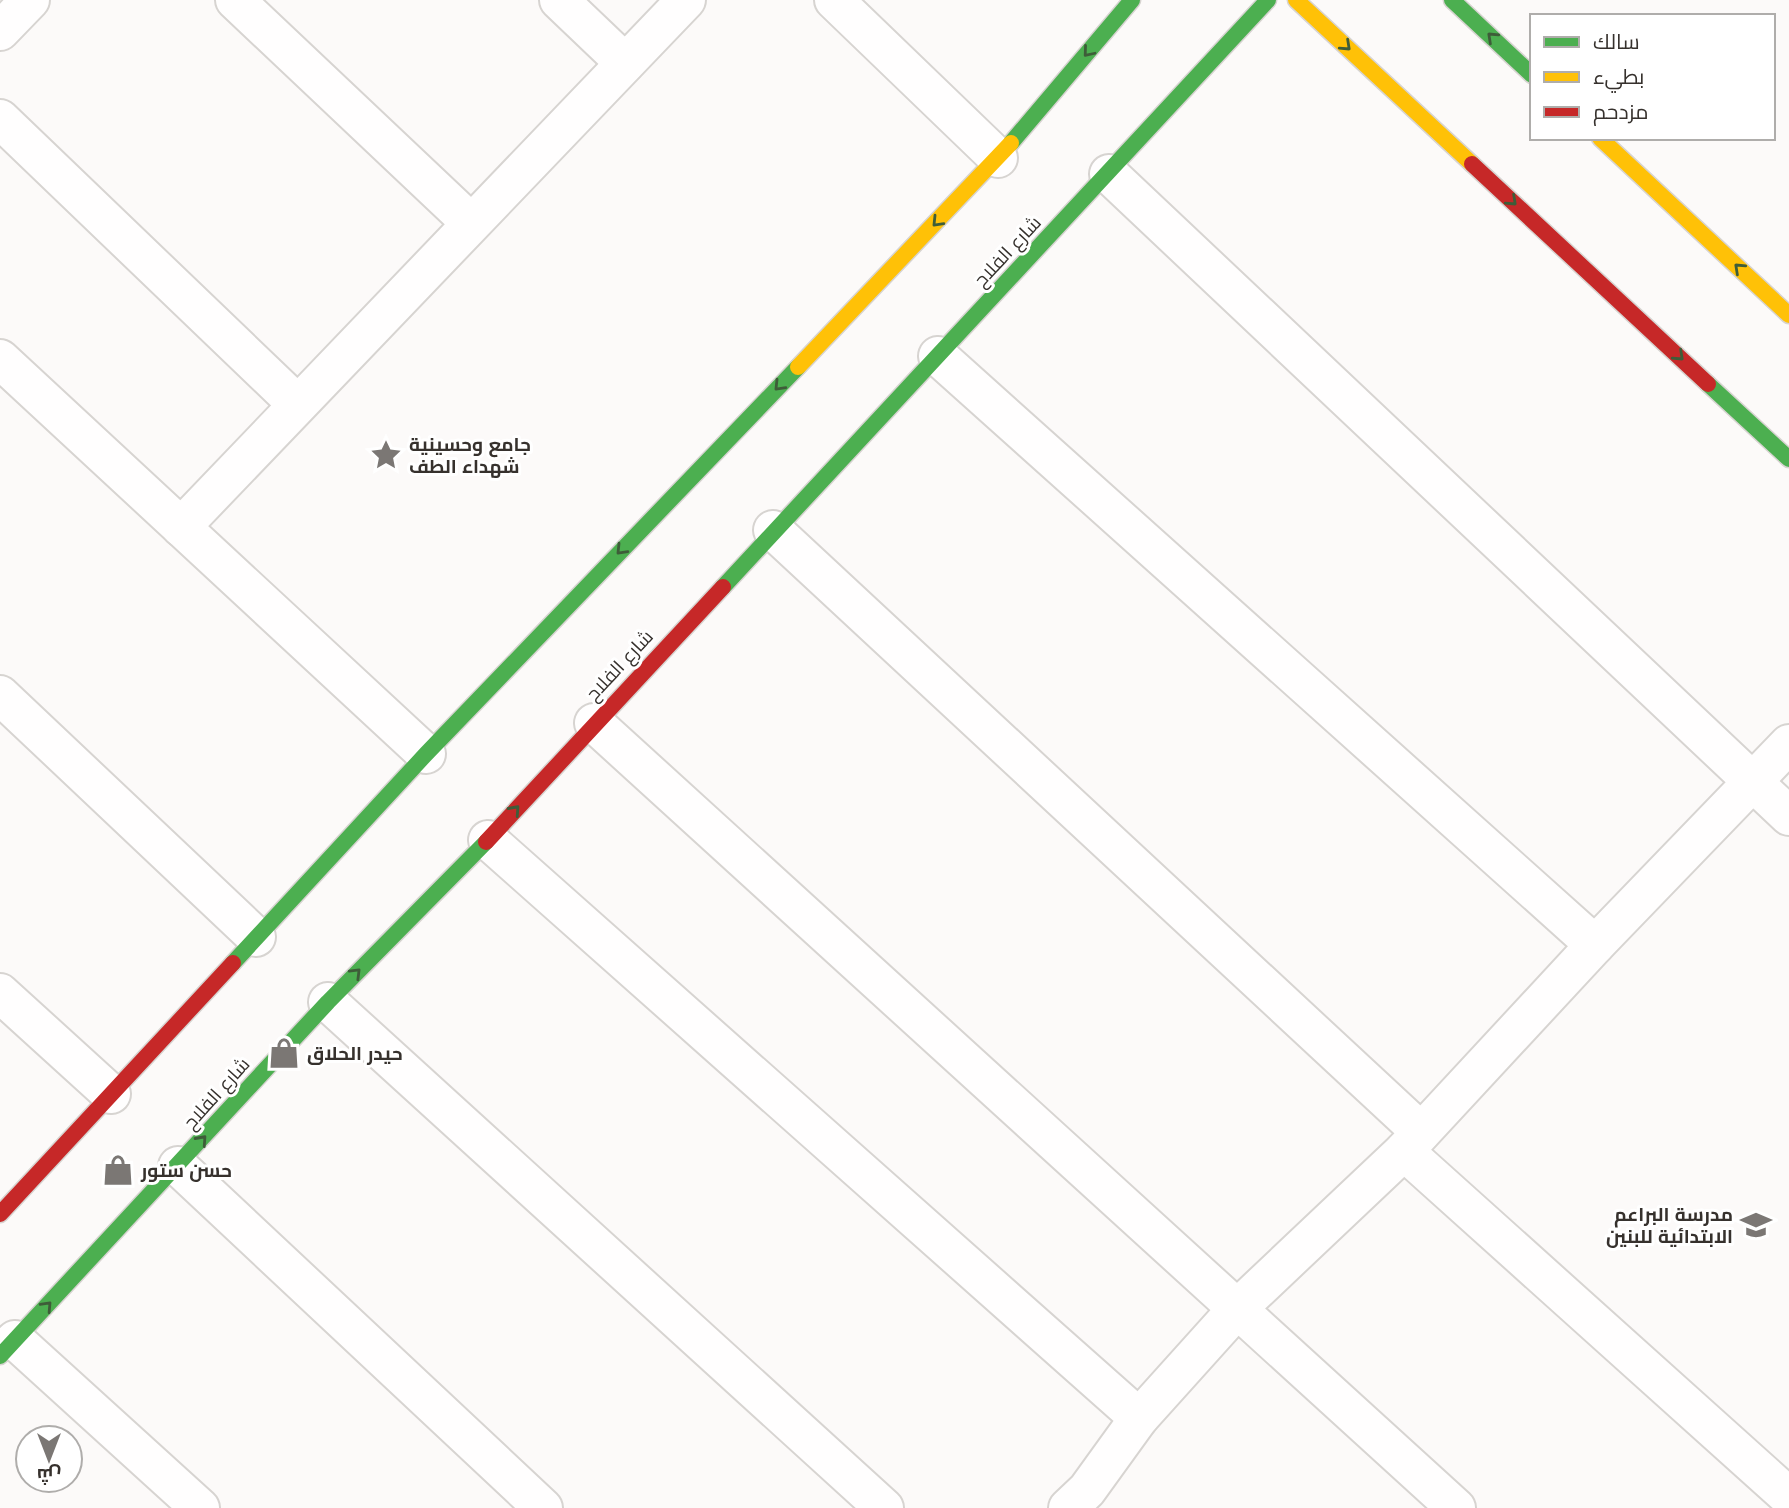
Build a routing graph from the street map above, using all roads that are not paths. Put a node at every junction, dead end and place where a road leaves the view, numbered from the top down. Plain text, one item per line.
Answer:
1 (30, 0) edge
2 (235, 0) edge
3 (559, 0) edge
4 (686, 0) edge
5 (834, 0) edge
6 (1132, 0) edge
7 (1268, 0) edge
8 (1296, 0) edge
9 (1452, 0) edge
10 (0, 31) edge
11 (625, 63) junction
12 (1530, 73) edge
13 (0, 119) edge
14 (1602, 140) edge
15 (999, 158) junction
16 (1109, 174) junction
17 (471, 223) junction
18 (1789, 315) edge
19 (938, 356) junction
20 (0, 359) edge
21 (297, 404) junction
22 (1789, 459) edge
23 (181, 527) junction
24 (774, 530) junction
25 (0, 695) edge
26 (594, 723) junction
27 (1789, 744) edge
28 (426, 754) junction
29 (1752, 783) junction
30 (1789, 816) edge
31 (488, 840) junction
32 (257, 937) junction
33 (1595, 945) junction
34 (0, 993) edge
35 (328, 1002) junction
36 (111, 1094) junction
37 (1412, 1142) junction
38 (178, 1166) junction
39 (0, 1213) edge
40 (1238, 1308) junction
41 (8, 1348) edge
42 (1139, 1418) junction
43 (1789, 1497) edge
44 (1087, 1502) edge
45 (200, 1508) edge
46 (543, 1508) edge
47 (884, 1508) edge
48 (1456, 1508) edge

1 - 10 street
2 - 17 street
3 - 11 street
4 - 11 street
5 - 15 street
6 -> 15 main road
7 - 16 main road, شارع الفلاح
8 -> 22 main road
12 -> 9 main road
11 - 17 street
13 - 21 street
18 -> 14 main road
15 -> 28 main road
16 - 19 main road, شارع الفلاح
16 - 29 street
17 - 21 street
19 - 24 main road, شارع الفلاح
19 - 33 street
20 - 23 street
21 - 23 street
23 - 28 street
24 - 26 main road, شارع الفلاح
24 - 37 street
25 - 32 street
31 -> 26 main road, شارع الفلاح
26 - 40 street
27 - 29 street
28 - 32 main road
29 - 30 street
29 - 33 street
35 -> 31 main road, شارع الفلاح
31 - 42 street
32 - 36 main road
33 - 37 street
34 - 36 street
38 -> 35 main road, شارع الفلاح
35 - 47 street
36 - 39 main road
37 - 40 street
37 - 43 street
41 -> 38 main road, شارع الفلاح
38 - 46 street
40 - 42 street
40 - 48 street
41 - 45 street
42 - 44 street

